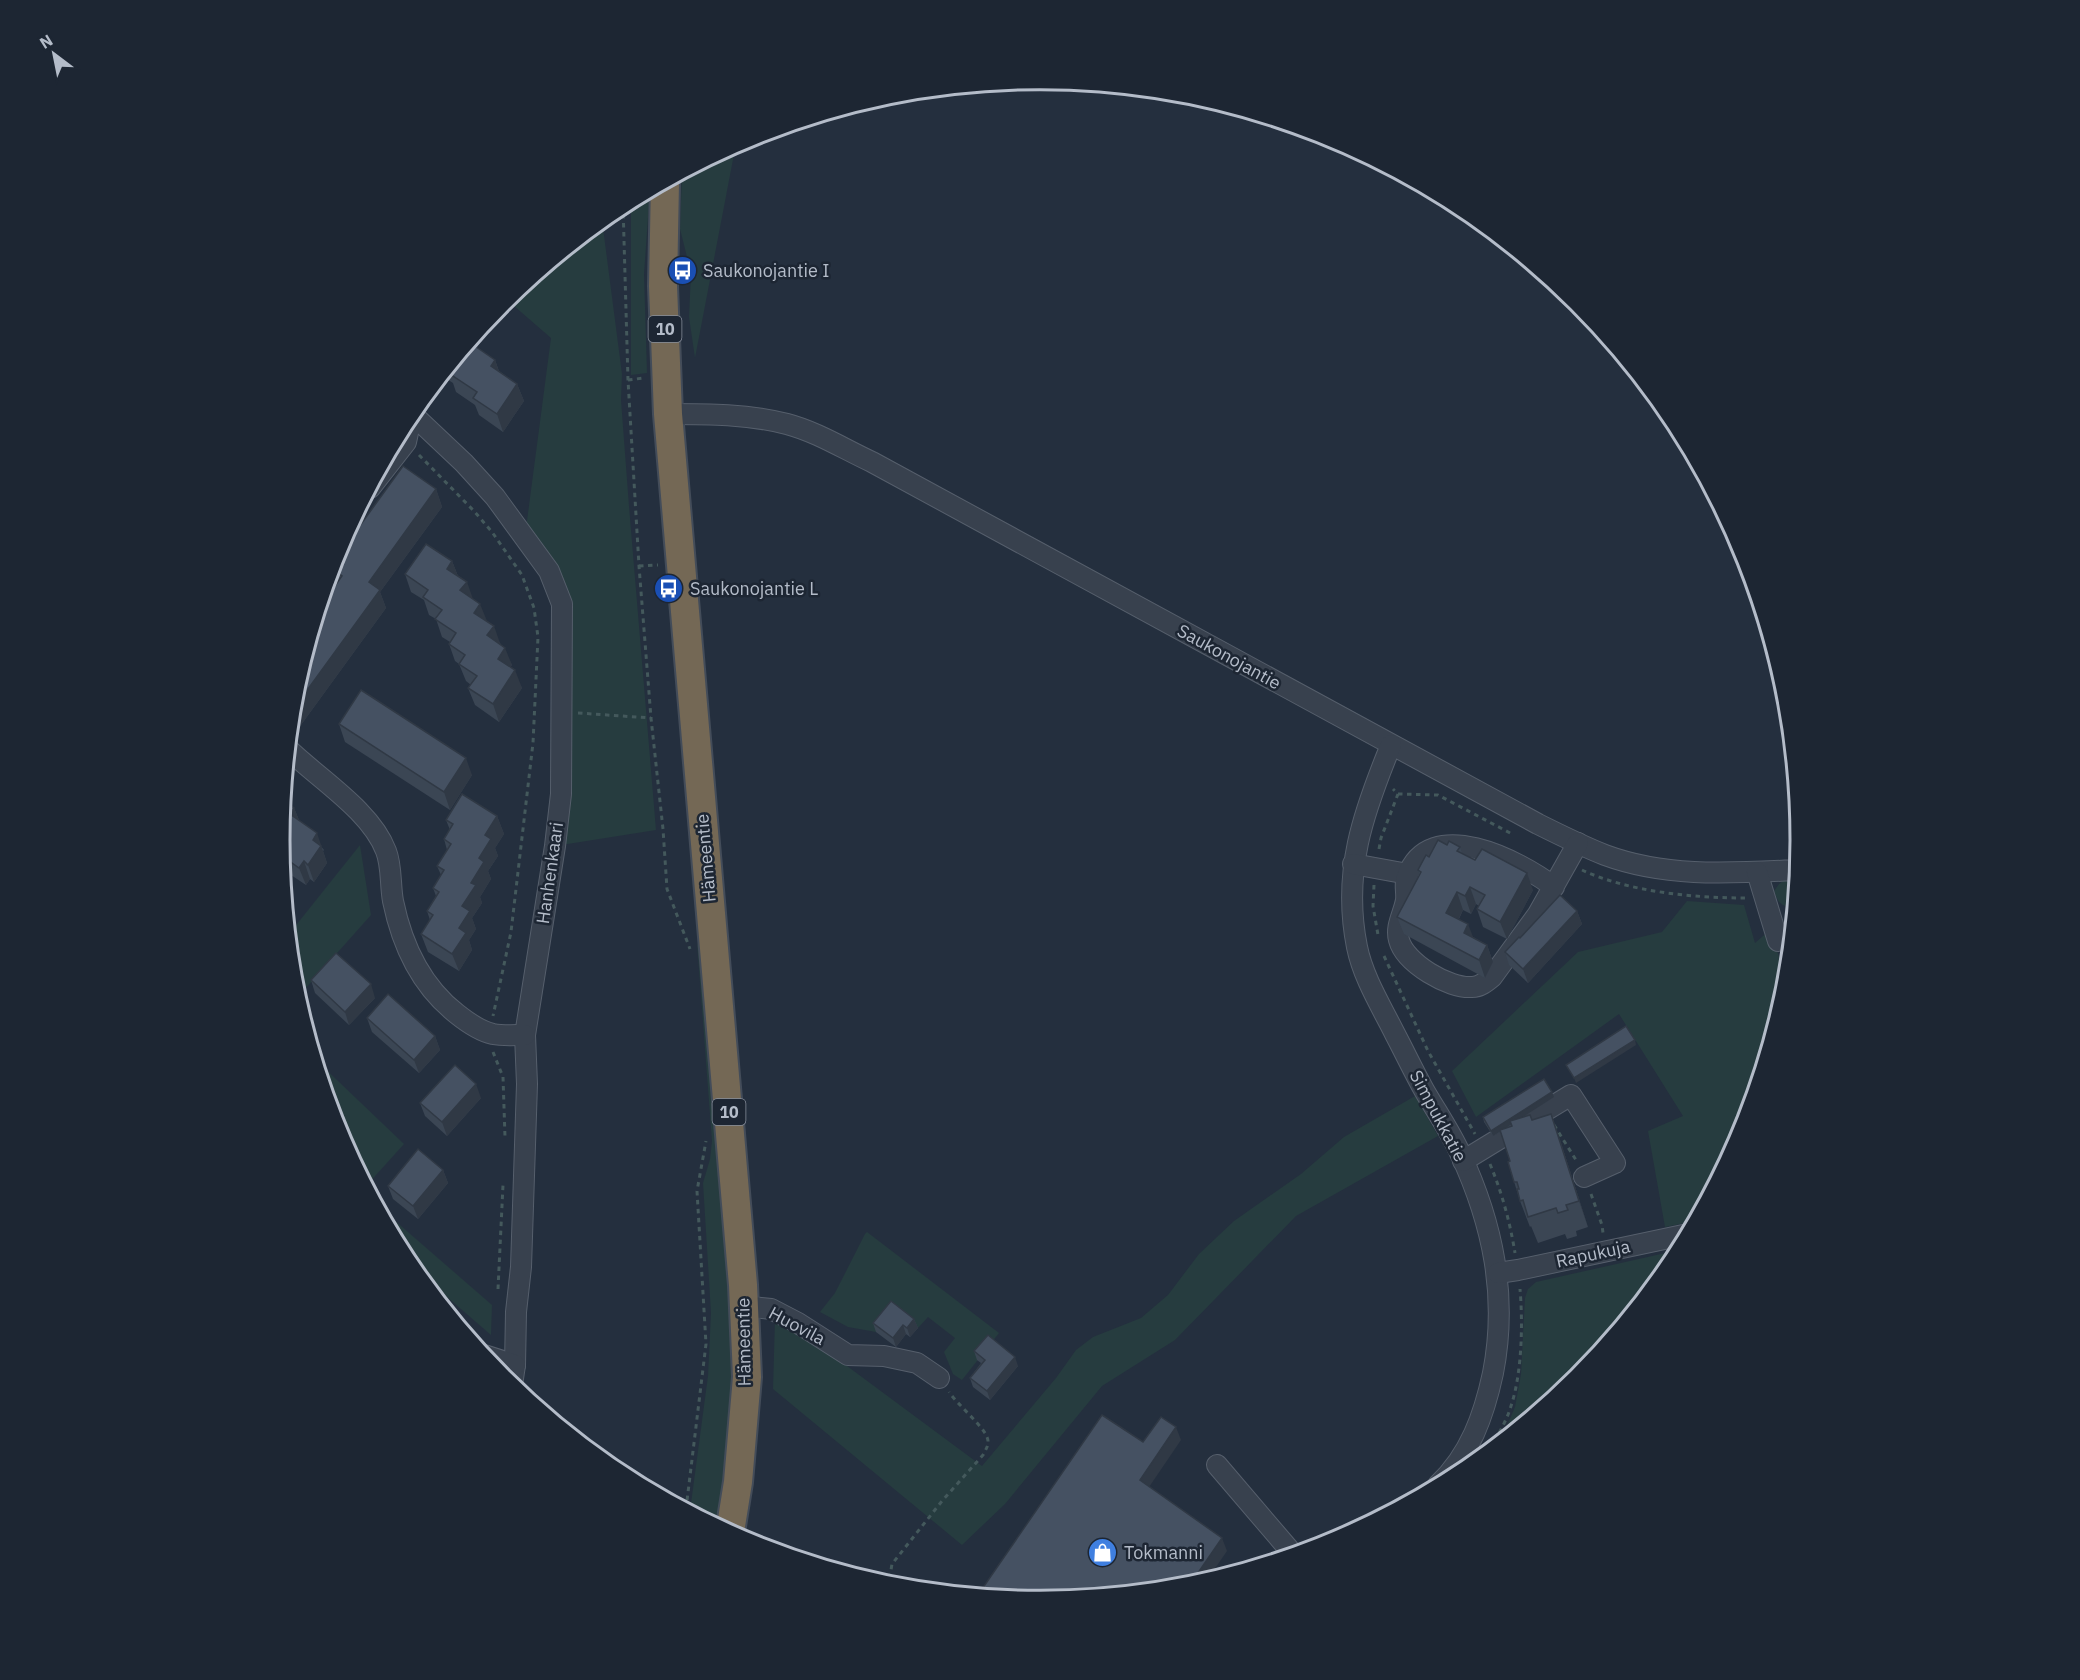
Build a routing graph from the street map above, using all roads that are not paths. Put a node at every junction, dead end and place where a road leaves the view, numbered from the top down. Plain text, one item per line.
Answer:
1 (665, 190) edge
2 (668, 414) junction
3 (418, 420) edge
4 (407, 438) edge
5 (398, 453) edge
6 (1391, 745) junction
7 (295, 755) edge
8 (1578, 843) junction
9 (1353, 864) junction
10 (1789, 870) edge
11 (1757, 872) junction
12 (1408, 874) junction
13 (1554, 887) junction
14 (1778, 941) dead end
15 (525, 1035) junction
16 (1463, 1161) junction
17 (1584, 1177) dead end
18 (1677, 1236) edge
19 (1498, 1273) junction
20 (744, 1306) junction
21 (501, 1360) edge
22 (515, 1365) junction
23 (514, 1374) edge
24 (939, 1378) road end
25 (1217, 1465) dead end
26 (1455, 1465) edge
27 (731, 1523) edge
28 (1288, 1548) edge

1 - 2 highway, Hämeentie / 10
2 - 6 street, Saukonojantie
2 - 20 highway, Hämeentie / 10
3 - 15 street, Hanhenkaari
4 - 5 street
6 - 8 street, Saukonojantie
6 - 9 street, Simpukkatie
7 - 15 street
8 - 11 street, Saukonojantie
8 - 13 street
9 - 12 street
9 - 16 street, Simpukkatie
10 - 11 street, Saukonojantie
11 - 14 street
12 - 13 street
12 - 13 street
15 - 22 street, Hanhenkaari
16 - 17 street
16 - 19 street, Simpukkatie
18 - 19 street, Rapukuja
19 - 26 street, Simpukkatie
20 - 24 street, Huovila
20 - 27 highway, Hämeentie / 10
21 - 22 street
22 - 23 street, Hanhenkaari
25 - 28 street

